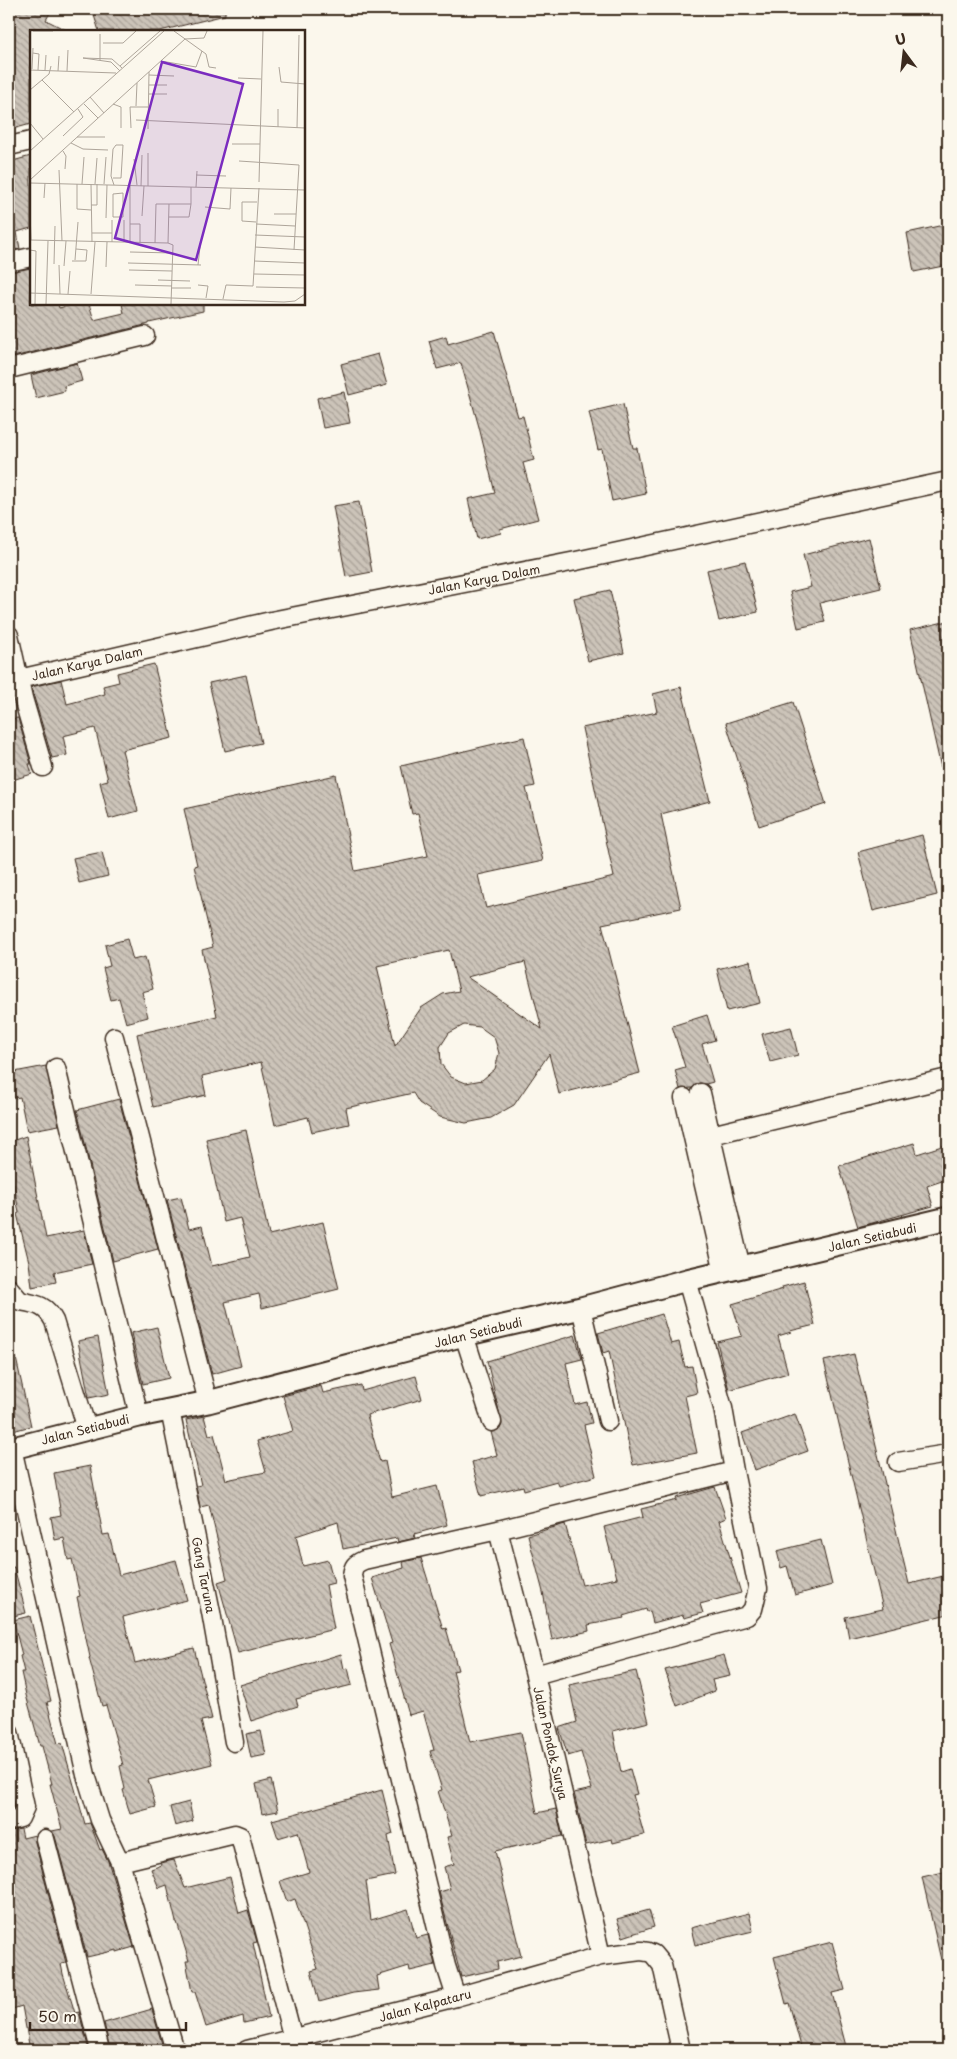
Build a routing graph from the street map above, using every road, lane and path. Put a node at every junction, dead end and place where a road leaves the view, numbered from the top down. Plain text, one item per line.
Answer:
1 (30, 141) edge
2 (9, 146) edge
3 (30, 257) edge
4 (9, 262) edge
5 (145, 336) dead end
6 (9, 369) edge
7 (948, 482) edge
8 (9, 635) edge
9 (14, 678) edge
10 (16, 700) edge
11 (43, 768) dead end
12 (114, 1037) dead end
13 (56, 1068) dead end
14 (948, 1078) edge
15 (702, 1093) dead end
16 (684, 1098) dead end
17 (711, 1135) junction
18 (948, 1218) edge
19 (732, 1270) junction
20 (687, 1280) junction
21 (9, 1288) edge
22 (581, 1308) junction
23 (464, 1335) junction
24 (208, 1402) junction
25 (170, 1410) junction
26 (139, 1416) junction
27 (608, 1421) dead end
28 (492, 1422) dead end
29 (87, 1429) junction
30 (11, 1448) edge
31 (948, 1454) edge
32 (898, 1462) dead end
33 (734, 1471) junction
34 (498, 1530) junction
35 (535, 1675) junction
36 (9, 1732) edge
37 (234, 1742) dead end
38 (9, 1821) edge
39 (45, 1840) dead end
40 (120, 1862) junction
41 (601, 1956) junction
42 (456, 1997) junction
43 (293, 2039) junction
44 (174, 2047) dead end
45 (100, 2050) edge
46 (247, 2050) edge
47 (681, 2050) edge

1 - 2 street
3 - 4 street
5 - 6 street
7 - 9 street, Jalan Karya Dalam
8 - 9 street
9 - 10 street
10 - 11 street
12 - 24 street
13 - 26 street
14 - 17 street
15 - 17 street
16 - 19 street
17 - 19 street
18 - 19 street, Jalan Setiabudi
19 - 20 street, Jalan Setiabudi
20 - 22 street, Jalan Setiabudi
20 - 33 street
21 - 29 street
22 - 23 street, Jalan Setiabudi
22 - 27 street
23 - 24 street, Jalan Setiabudi
23 - 28 street
24 - 25 street, Jalan Setiabudi
25 - 26 street, Jalan Setiabudi
25 - 37 street, Gang Taruna
26 - 29 street, Jalan Setiabudi
29 - 30 street, Jalan Setiabudi
30 - 40 street
31 - 32 street
33 - 34 street
33 - 35 street
34 - 35 street, Jalan Pondok Surya
34 - 42 street
35 - 41 street, Jalan Pondok Surya
36 - 38 street
39 - 45 street
40 - 43 street
40 - 44 street
41 - 42 street, Jalan Kalpataru
41 - 47 street, Jalan Kalpataru
42 - 43 street, Jalan Kalpataru
43 - 46 street, Jalan Kalpataru

